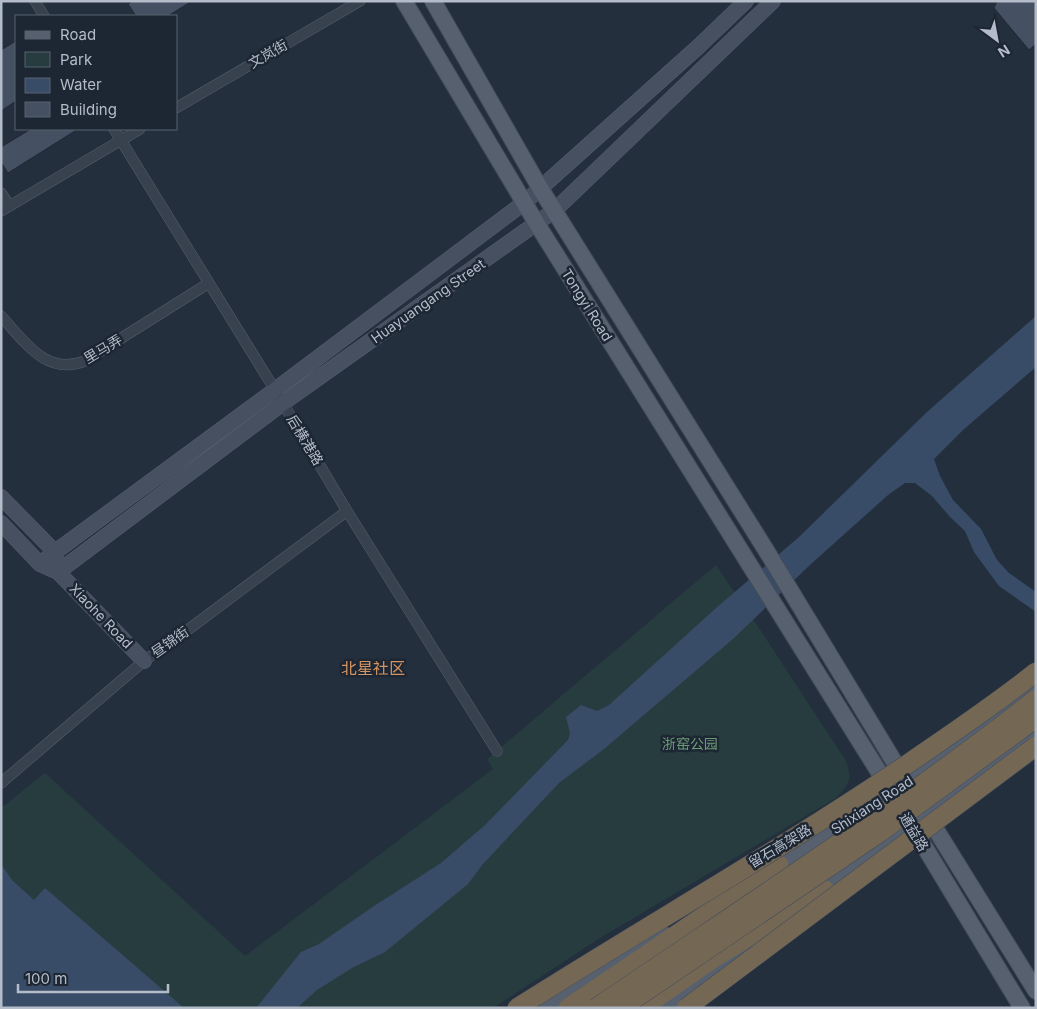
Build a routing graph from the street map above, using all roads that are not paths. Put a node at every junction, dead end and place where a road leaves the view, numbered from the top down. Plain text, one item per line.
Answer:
1 (35, 1) edge
2 (360, 1) edge
3 (404, 1) edge
4 (433, 1) edge
5 (746, 1) edge
6 (773, 1) edge
7 (43, 15) edge
8 (178, 107) edge
9 (115, 130) edge
10 (138, 130) edge
11 (121, 140) junction
12 (540, 188) junction
13 (1, 193) edge
14 (524, 202) junction
15 (6, 209) edge
16 (555, 210) junction
17 (537, 224) junction
18 (209, 283) junction
19 (1, 316) edge
20 (279, 397) junction
21 (1, 497) edge
22 (347, 512) junction
23 (1, 523) edge
24 (55, 552) junction
25 (40, 564) junction
26 (58, 572) junction
27 (792, 592) joint
28 (774, 606) joint
29 (144, 661) junction
30 (1036, 672) edge
31 (1036, 685) edge
32 (1036, 699) edge
33 (1036, 718) edge
34 (1036, 732) edge
35 (1036, 746) edge
36 (497, 751) dead end
37 (1, 783) edge
38 (906, 783) junction
39 (892, 793) junction
40 (926, 815) junction
41 (911, 827) junction
42 (779, 865) junction
43 (825, 890) junction
44 (1036, 991) edge
45 (1023, 1007) edge
46 (517, 1008) edge
47 (547, 1008) edge
48 (568, 1008) edge
49 (596, 1008) edge
50 (621, 1008) edge
51 (642, 1008) edge
52 (667, 1008) edge
53 (686, 1008) edge

1 - 7 street
2 - 8 street, 文岚街
3 - 14 main road, Tongyi Road
4 - 12 main road, Tongyi Road
5 - 12 street, Huayuangang Street
6 - 16 street, Huayuangang Street
9 - 11 street, 后横港路
10 - 11 street
11 - 15 street
11 - 18 street, 后横港路
12 - 14 street, Huayuangang Street
12 - 16 main road, Tongyi Road
13 - 15 street
14 - 17 main road, Tongyi Road
14 - 20 street, Huayuangang Street
16 - 17 street, Huayuangang Street
16 - 27 main road, Tongyi Road
17 - 20 street, Huayuangang Street
17 - 28 main road, Tongyi Road
18 - 19 street, 里马弄
18 - 20 street, 后横港路
20 - 22 street, 后横港路
20 - 24 street, Huayuangang Street
20 - 26 street, Huayuangang Street
21 - 24 street
22 - 29 street, 昼锦街
22 - 36 street, 后横港路
23 - 25 street, Xiaohe Road
24 - 25 street, Huayuangang Street
24 - 26 street, Xiaohe Road
25 - 26 street, Xiaohe Road
26 - 29 street, Xiaohe Road
27 - 38 main road, 通益路
28 - 39 main road, 通益路
29 - 37 street, 昼锦街
30 - 46 highway, 留石高架路, bridge
31 - 38 main road, Shixiang Road
32 - 49 highway, 留石高架路, bridge
33 - 50 highway, bridge
34 - 40 main road
35 - 53 highway, bridge
38 - 39 main road, Shixiang Road
38 - 40 main road, 通益路
39 - 41 main road, 通益路
39 - 42 main road, Shixiang Road
40 - 41 main road
40 - 44 main road, 通益路
41 - 43 main road
41 - 45 main road, 通益路
42 - 47 main road, Shixiang Road
42 - 48 highway
43 - 51 highway
43 - 52 main road

